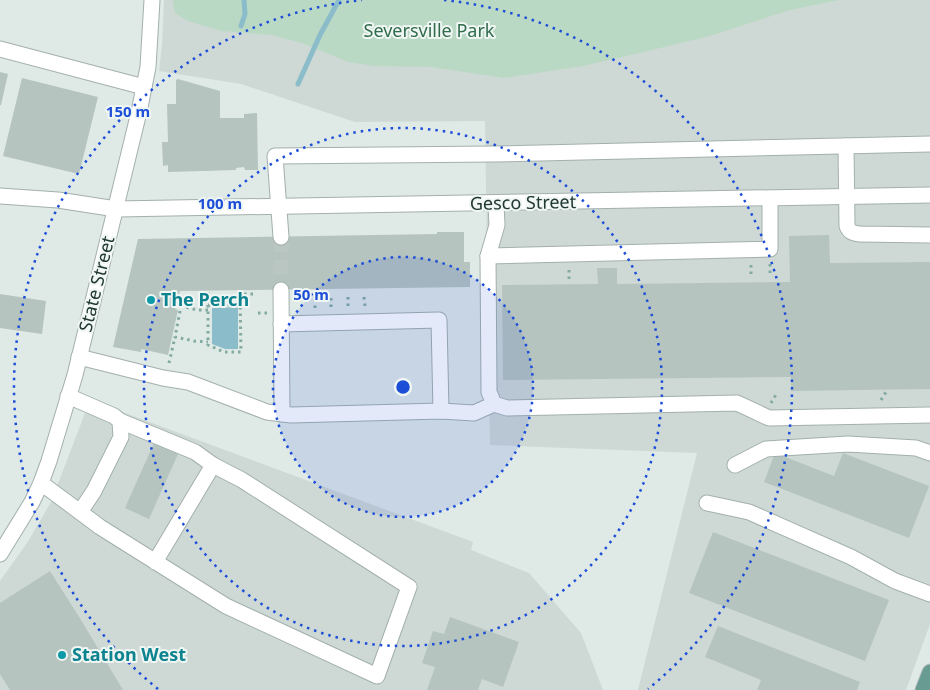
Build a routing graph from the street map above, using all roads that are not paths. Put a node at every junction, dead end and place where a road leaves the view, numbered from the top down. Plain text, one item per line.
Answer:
1 (152, 0) edge
2 (0, 49) edge
3 (144, 86) junction
4 (930, 144) edge
5 (846, 146) junction
6 (930, 195) edge
7 (0, 196) edge
8 (847, 197) junction
9 (770, 198) junction
10 (496, 204) junction
11 (278, 207) junction
12 (116, 209) junction
13 (930, 235) edge
14 (281, 237) tunnel mouth
15 (488, 256) junction
16 (281, 290) tunnel mouth
17 (281, 324) junction
18 (79, 357) junction
19 (68, 396) junction
20 (494, 404) junction
21 (441, 411) junction
22 (282, 414) junction
23 (930, 416) edge
24 (120, 421) junction
25 (930, 452) edge
26 (213, 465) junction
27 (735, 465) dead end
28 (41, 483) junction
29 (707, 503) dead end
30 (80, 512) junction
31 (0, 554) edge
32 (155, 562) junction
33 (930, 594) edge
34 (930, 672) edge
35 (923, 690) edge

1 - 3 street, State Street
2 - 3 street
3 - 12 street, State Street
4 - 5 street
5 - 8 street
5 - 11 street
6 - 8 street, Gesco Street
7 - 12 street, Gesco Street
8 - 9 street, Gesco Street
8 - 13 street
9 - 10 street, Gesco Street
9 - 15 street
10 - 11 street, Gesco Street
10 - 15 street
11 - 12 street, Gesco Street
11 - 14 street
12 - 18 street, State Street
15 - 20 street
16 - 17 street
17 - 21 street
17 - 22 street
18 - 19 street, State Street
18 - 22 street
19 - 24 street
19 - 28 street, State Street
20 - 21 street
20 - 23 street
21 - 22 street
24 - 26 street
24 - 30 street
25 - 27 street
26 - 32 street
26 - 32 street
28 - 30 street
28 - 31 street, State Street
29 - 33 street
30 - 32 street
34 - 35 main road

